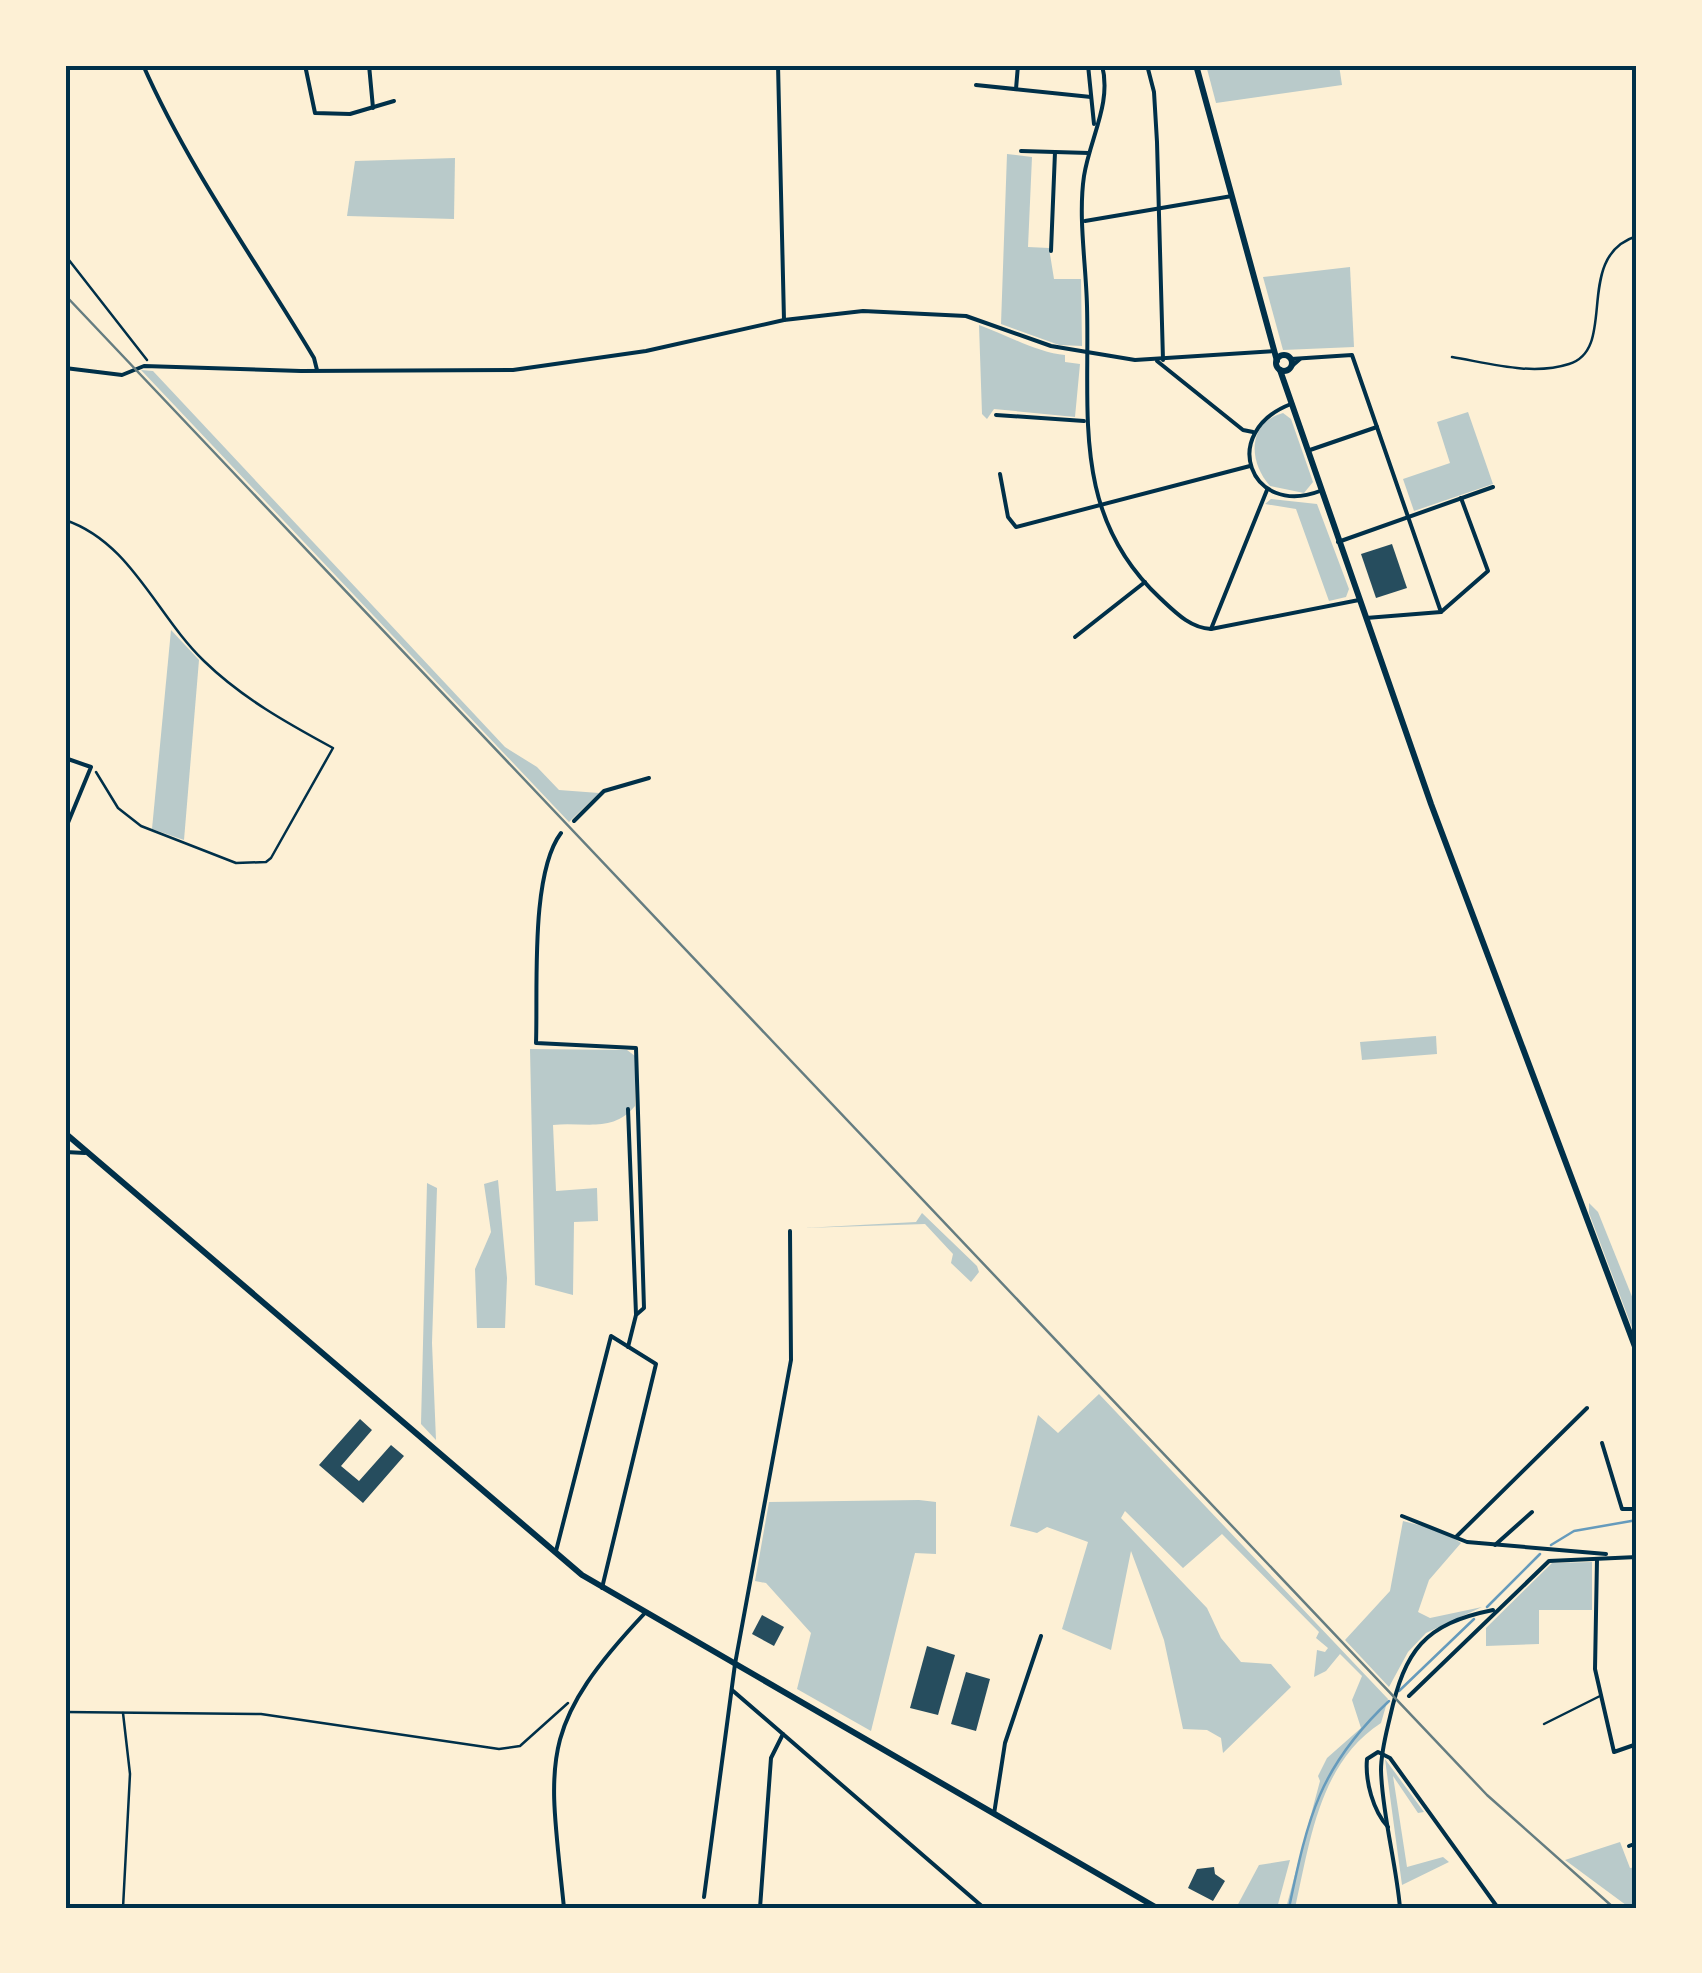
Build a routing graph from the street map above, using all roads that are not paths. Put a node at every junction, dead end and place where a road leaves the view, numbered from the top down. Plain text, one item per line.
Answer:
1 (143, 65) edge
2 (306, 65) edge
3 (369, 65) edge
4 (778, 65) edge
5 (1018, 65) edge
6 (1088, 65) edge
7 (1102, 65) edge
8 (1147, 65) edge
9 (1196, 65) edge
10 (976, 84) dead end
11 (1016, 89) junction
12 (1090, 97) junction
13 (394, 101) dead end
14 (373, 108) junction
15 (1095, 129) junction
16 (1021, 151) dead end
17 (1055, 152) junction
18 (1089, 153) junction
19 (1232, 196) junction
20 (1160, 208) junction
21 (1084, 221) junction
22 (1051, 251) dead end
23 (784, 320) junction
24 (1272, 340) junction
25 (1274, 351) junction
26 (1088, 354) junction
27 (1160, 360) junction
28 (1276, 361) junction
29 (1289, 362) junction
30 (65, 368) edge
31 (316, 370) junction
32 (1280, 370) junction
33 (1289, 400) junction
34 (996, 415) dead end
35 (1084, 421) junction
36 (1376, 427) junction
37 (1252, 432) junction
38 (1306, 451) junction
39 (1250, 466) junction
40 (1000, 474) dead end
41 (1493, 487) dead end
42 (1267, 489) junction
43 (1320, 491) junction
44 (1461, 498) junction
45 (1100, 506) junction
46 (1408, 517) junction
47 (1338, 542) junction
48 (1145, 582) junction
49 (1359, 600) junction
50 (1440, 612) junction
51 (1366, 618) junction
52 (1211, 629) junction
53 (1075, 636) dead end
54 (65, 758) edge
55 (649, 778) dead end
56 (574, 821) dead end
57 (65, 830) edge
58 (561, 833) dead end
59 (628, 1109) dead end
60 (65, 1133) edge
61 (65, 1152) edge
62 (89, 1154) junction
63 (790, 1231) dead end
64 (636, 1315) junction
65 (628, 1347) junction
66 (1637, 1352) edge
67 (1587, 1408) dead end
68 (1602, 1442) dead end
69 (1637, 1508) edge
70 (1532, 1512) dead end
71 (1402, 1516) dead end
72 (1457, 1536) junction
73 (1495, 1545) junction
74 (1616, 1555) junction
75 (555, 1556) junction
76 (1637, 1557) edge
77 (1597, 1558) junction
78 (602, 1588) junction
79 (1493, 1610) junction
80 (644, 1614) junction
81 (1041, 1636) dead end
82 (735, 1664) junction
83 (732, 1690) junction
84 (1601, 1695) junction
85 (1409, 1696) dead end
86 (1544, 1724) dead end
87 (783, 1734) junction
88 (1637, 1744) edge
89 (994, 1814) junction
90 (1388, 1828) junction
91 (1637, 1843) edge
92 (1629, 1846) dead end
93 (704, 1897) dead end
94 (564, 1908) edge
95 (760, 1908) edge
96 (984, 1908) edge
97 (1157, 1908) edge
98 (1400, 1908) edge
99 (1498, 1908) edge

1 - 31 street
2 - 14 street
3 - 14 street
4 - 23 street
5 - 11 street
6 - 12 street
7 - 15 street
8 - 20 street
9 - 19 main road
10 - 11 street
11 - 12 street
12 - 15 street
13 - 14 street
15 - 18 street
16 - 17 street
17 - 18 street
17 - 22 street
18 - 21 street
19 - 20 street
19 - 24 main road
20 - 21 street
20 - 27 street
21 - 26 street
23 - 26 street
23 - 31 street
24 - 25 main road
24 - 29 main road
25 - 27 street
25 - 28 main road
26 - 27 street
26 - 35 street
27 - 37 street
28 - 29 main road
28 - 32 main road
29 - 32 main road
29 - 33 main road
29 - 36 street
30 - 31 street
32 - 33 main road
33 - 37 street
33 - 38 main road
34 - 35 street
35 - 45 street
36 - 38 street
36 - 46 street
37 - 39 street
38 - 43 main road
39 - 42 street
39 - 45 street
40 - 45 street
41 - 44 street
42 - 43 street
42 - 52 street
43 - 47 main road
44 - 46 street
44 - 50 street
45 - 48 street
46 - 47 street
46 - 50 street
47 - 49 main road
48 - 52 street
48 - 53 street
49 - 51 main road
49 - 52 street
50 - 51 street
51 - 66 main road
54 - 57 street
55 - 56 street
58 - 64 street
59 - 64 street
60 - 62 main road
61 - 62 street
62 - 75 main road
63 - 82 street
64 - 65 street
65 - 75 street
65 - 78 street
67 - 72 street
68 - 69 street
70 - 73 street
71 - 72 street
72 - 73 street
73 - 74 street
74 - 76 street
74 - 77 street
75 - 78 main road
77 - 79 street
77 - 84 street
78 - 80 main road
79 - 85 street
79 - 90 street
80 - 82 main road
80 - 94 street
81 - 89 street
82 - 83 street
82 - 89 main road
83 - 87 street
83 - 93 street
84 - 86 lane
84 - 88 street
87 - 95 street
87 - 96 street
89 - 97 main road
90 - 98 street
90 - 99 street
91 - 92 street

